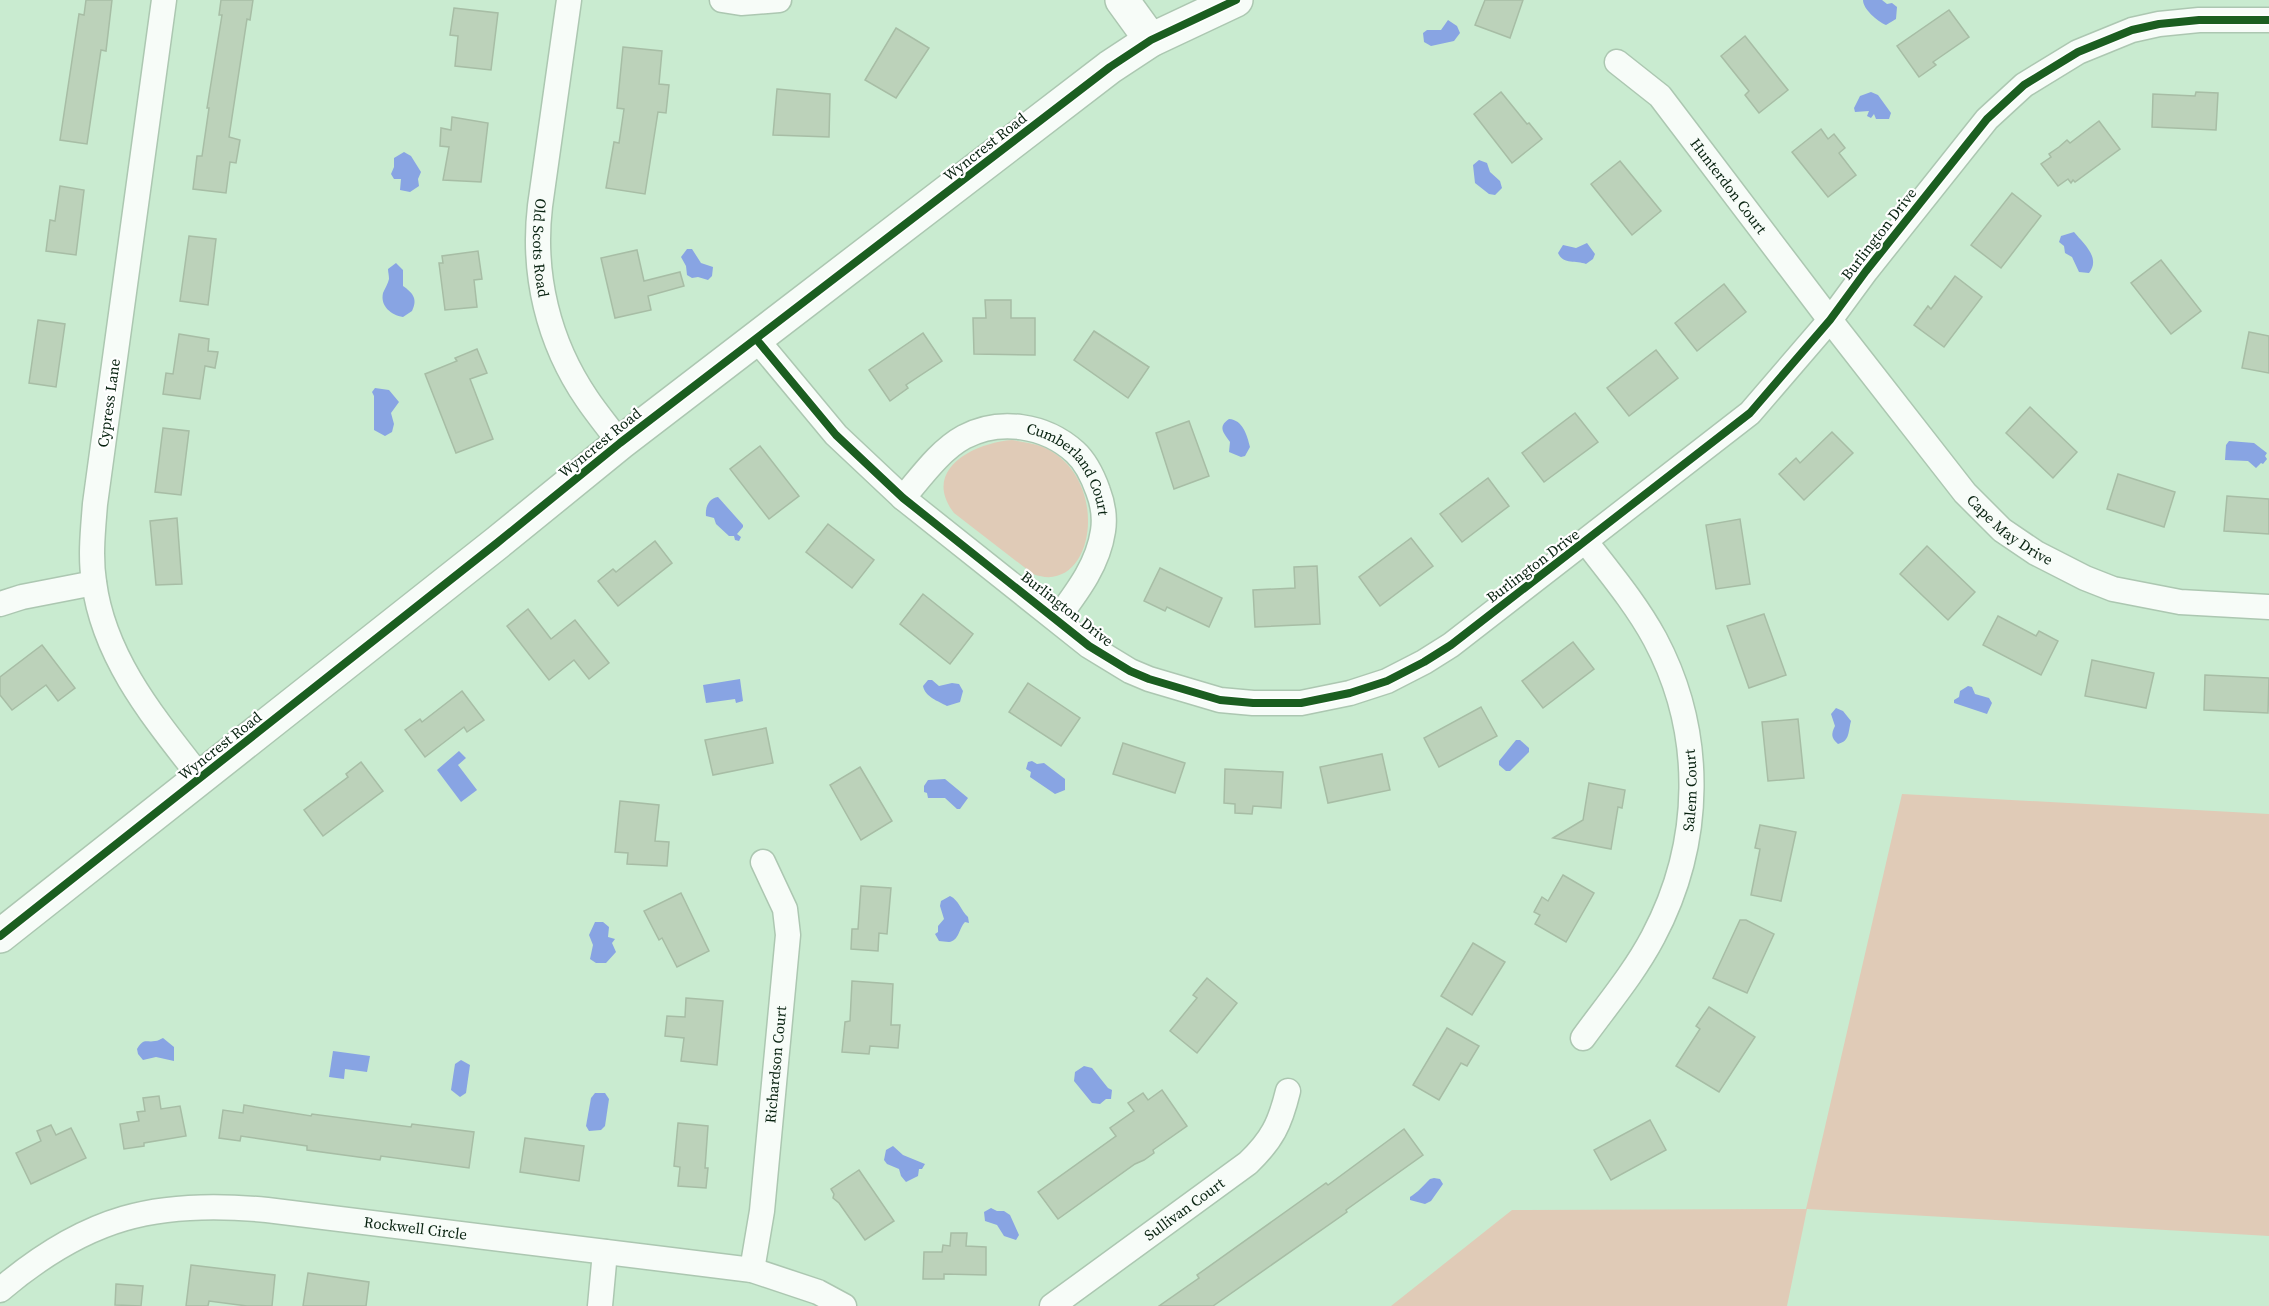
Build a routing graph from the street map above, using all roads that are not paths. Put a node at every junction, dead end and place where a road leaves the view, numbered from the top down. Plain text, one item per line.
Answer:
1 (164, 0) edge
2 (569, 0) edge
3 (722, 0) edge
4 (779, 0) edge
5 (1122, 0) edge
6 (1236, 0) edge
7 (2269, 20) edge
8 (1151, 40) junction
9 (1617, 62) dead end
10 (1830, 320) junction
11 (757, 340) junction
12 (620, 443) junction
13 (903, 498) junction
14 (1587, 542) junction
15 (94, 583) junction
16 (0, 604) edge
17 (2269, 608) edge
18 (1058, 619) junction
19 (201, 778) junction
20 (763, 862) dead end
21 (0, 936) edge
22 (1583, 1038) dead end
23 (1288, 1091) dead end
24 (605, 1252) junction
25 (752, 1270) junction
26 (0, 1290) edge
27 (600, 1306) edge
28 (844, 1306) edge
29 (1052, 1306) edge

1 - 15 street, Cypress Lane
2 - 12 street, Old Scots Road
3 - 4 street
5 - 8 street
6 - 8 street, Wyncrest Road
7 - 10 street, Burlington Drive
8 - 11 street, Wyncrest Road
9 - 10 street, Hunterdon Court
10 - 14 street, Burlington Drive
10 - 17 street, Cape May Drive
11 - 12 street, Wyncrest Road
11 - 13 street, Burlington Drive
12 - 19 street, Wyncrest Road
13 - 18 street, Burlington Drive
13 - 18 street, Cumberland Court
14 - 18 street, Burlington Drive
14 - 22 street, Salem Court
15 - 16 street
15 - 19 street, Cypress Lane
19 - 21 street, Wyncrest Road
20 - 25 street, Richardson Court
23 - 29 street, Sullivan Court
24 - 25 street, Rockwell Circle
24 - 26 street, Rockwell Circle
24 - 27 street
25 - 28 street, Rockwell Circle

